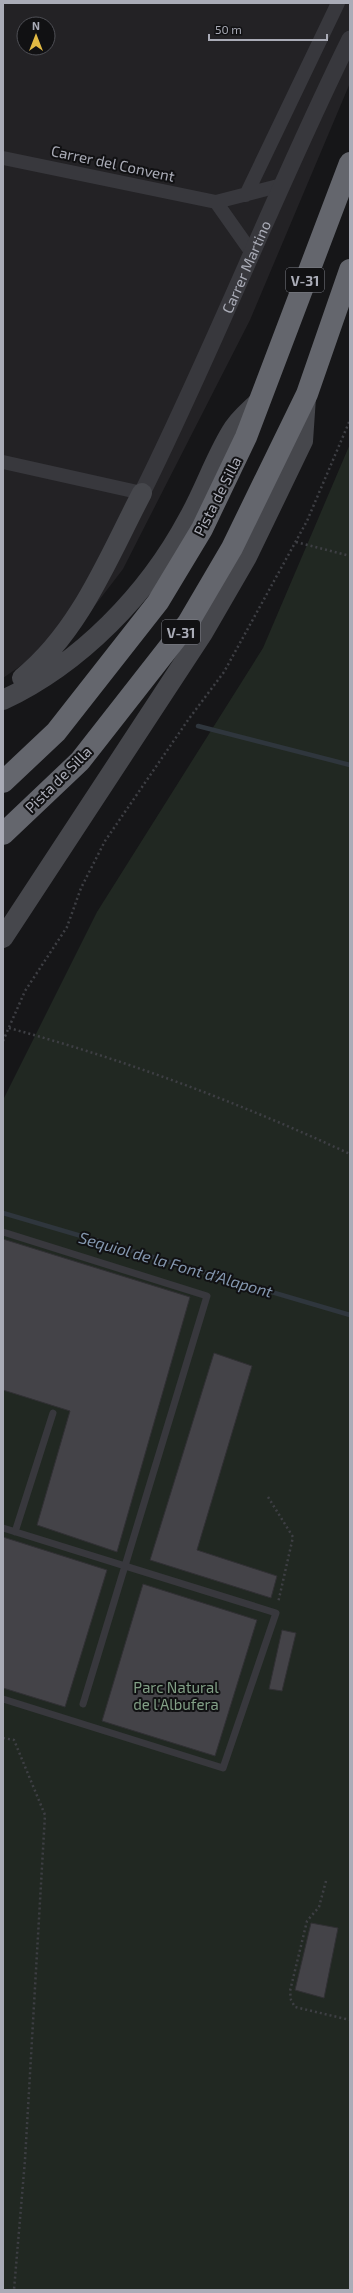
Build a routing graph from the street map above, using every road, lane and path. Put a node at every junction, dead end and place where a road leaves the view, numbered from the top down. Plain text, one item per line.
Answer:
1 (338, 3) edge
2 (350, 39) edge
3 (3, 158) edge
4 (350, 163) edge
5 (282, 185) junction
6 (246, 195) junction
7 (216, 202) junction
8 (252, 254) junction
9 (350, 270) edge
10 (307, 394) junction
11 (262, 398) junction
12 (350, 420) edge
13 (3, 462) edge
14 (142, 494) junction
15 (296, 542) junction
16 (350, 556) edge
17 (3, 693) edge
18 (3, 700) edge
19 (3, 782) edge
20 (3, 834) edge
21 (3, 938) edge
22 (9, 1028) junction
23 (3, 1041) edge
24 (350, 1154) edge
25 (3, 1232) edge
26 (53, 1413) dead end
27 (268, 1497) dead end
28 (3, 1528) edge
29 (15, 1532) junction
30 (125, 1566) junction
31 (276, 1613) junction
32 (3, 1699) edge
33 (83, 1704) dead end
34 (3, 1738) edge
35 (326, 1881) dead end
36 (350, 2020) edge
37 (14, 2290) edge

1 - 6 street
2 - 5 street, Carrer Martino
3 - 7 street, Carrer del Convent
4 - 11 highway, Pista de Silla / V-31
5 - 6 street, Carrer del Convent
5 - 8 street, Carrer Martino
6 - 7 street, Carrer del Convent
7 - 8 street
8 - 14 street, Carrer Martino
9 - 10 highway, V-31
10 - 20 highway, Pista de Silla / V-31
10 - 21 main road
11 - 18 main road
11 - 19 highway, Pista de Silla / V-31
12 - 15 path
13 - 14 street
14 - 17 main road
15 - 16 path
15 - 22 path
22 - 23 path
22 - 24 path
25 - 30 lane
26 - 29 lane
27 - 31 path
28 - 29 lane
29 - 30 lane
30 - 31 lane
30 - 33 lane
31 - 32 lane
34 - 37 path
35 - 36 path

